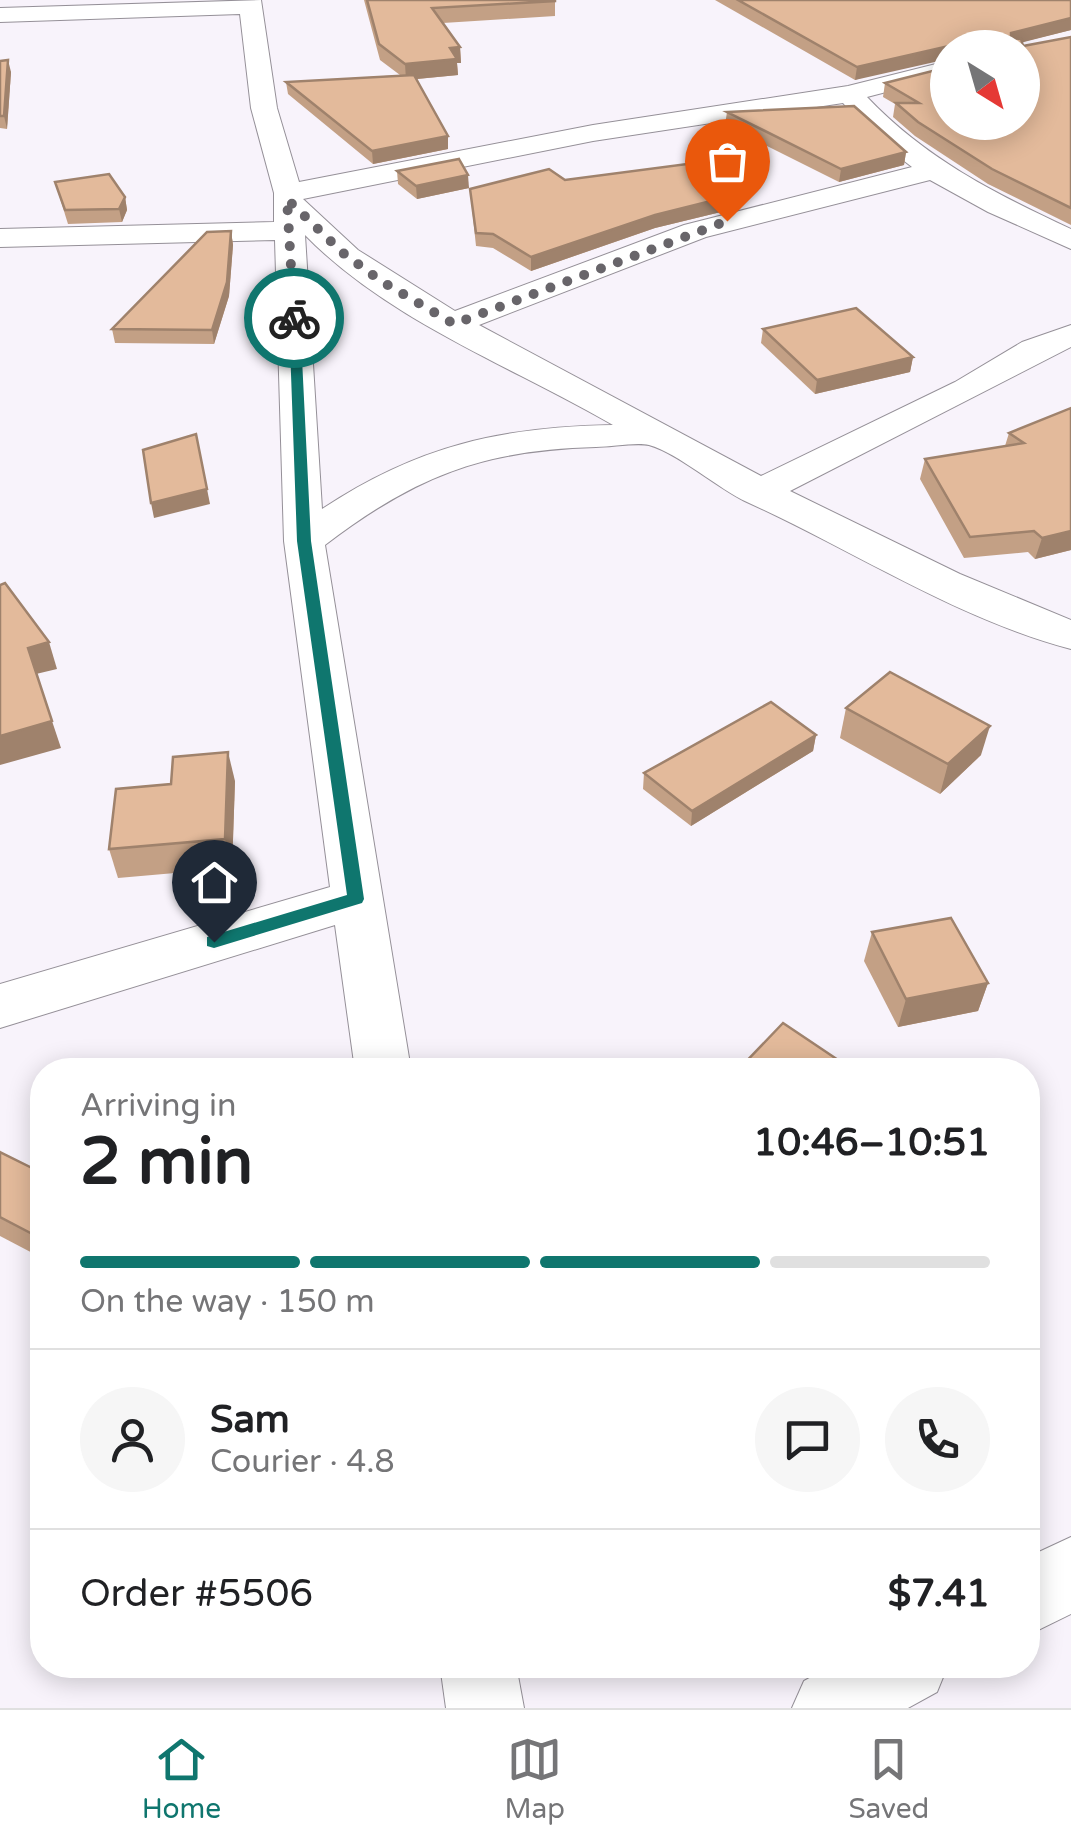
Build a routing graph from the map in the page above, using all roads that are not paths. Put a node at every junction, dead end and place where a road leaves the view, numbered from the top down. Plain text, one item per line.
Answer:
1 (250, 3) edge
2 (0, 15) edge
3 (930, 73) edge
4 (849, 94) junction
5 (934, 170) junction
6 (289, 208) junction
7 (0, 238) edge
8 (1071, 240) edge
9 (454, 324) junction
10 (1071, 335) edge
11 (654, 434) junction
12 (757, 493) junction
13 (304, 541) junction
14 (1071, 635) edge
15 (356, 899) junction
16 (0, 1006) edge
17 (381, 1058) edge
18 (1071, 1574) edge
19 (1040, 1591) edge
20 (480, 1678) edge
21 (886, 1678) edge
22 (486, 1708) edge
23 (831, 1708) edge

1 - 2 street
1 - 6 street
3 - 4 street
4 - 5 street
4 - 6 street
5 - 8 street
5 - 9 street
6 - 7 street
6 - 9 street
6 - 13 street
9 - 11 street
10 - 12 street
11 - 12 street
11 - 13 street
12 - 14 street
13 - 15 street
15 - 16 street
15 - 17 street
18 - 19 street
20 - 22 street
21 - 23 street

